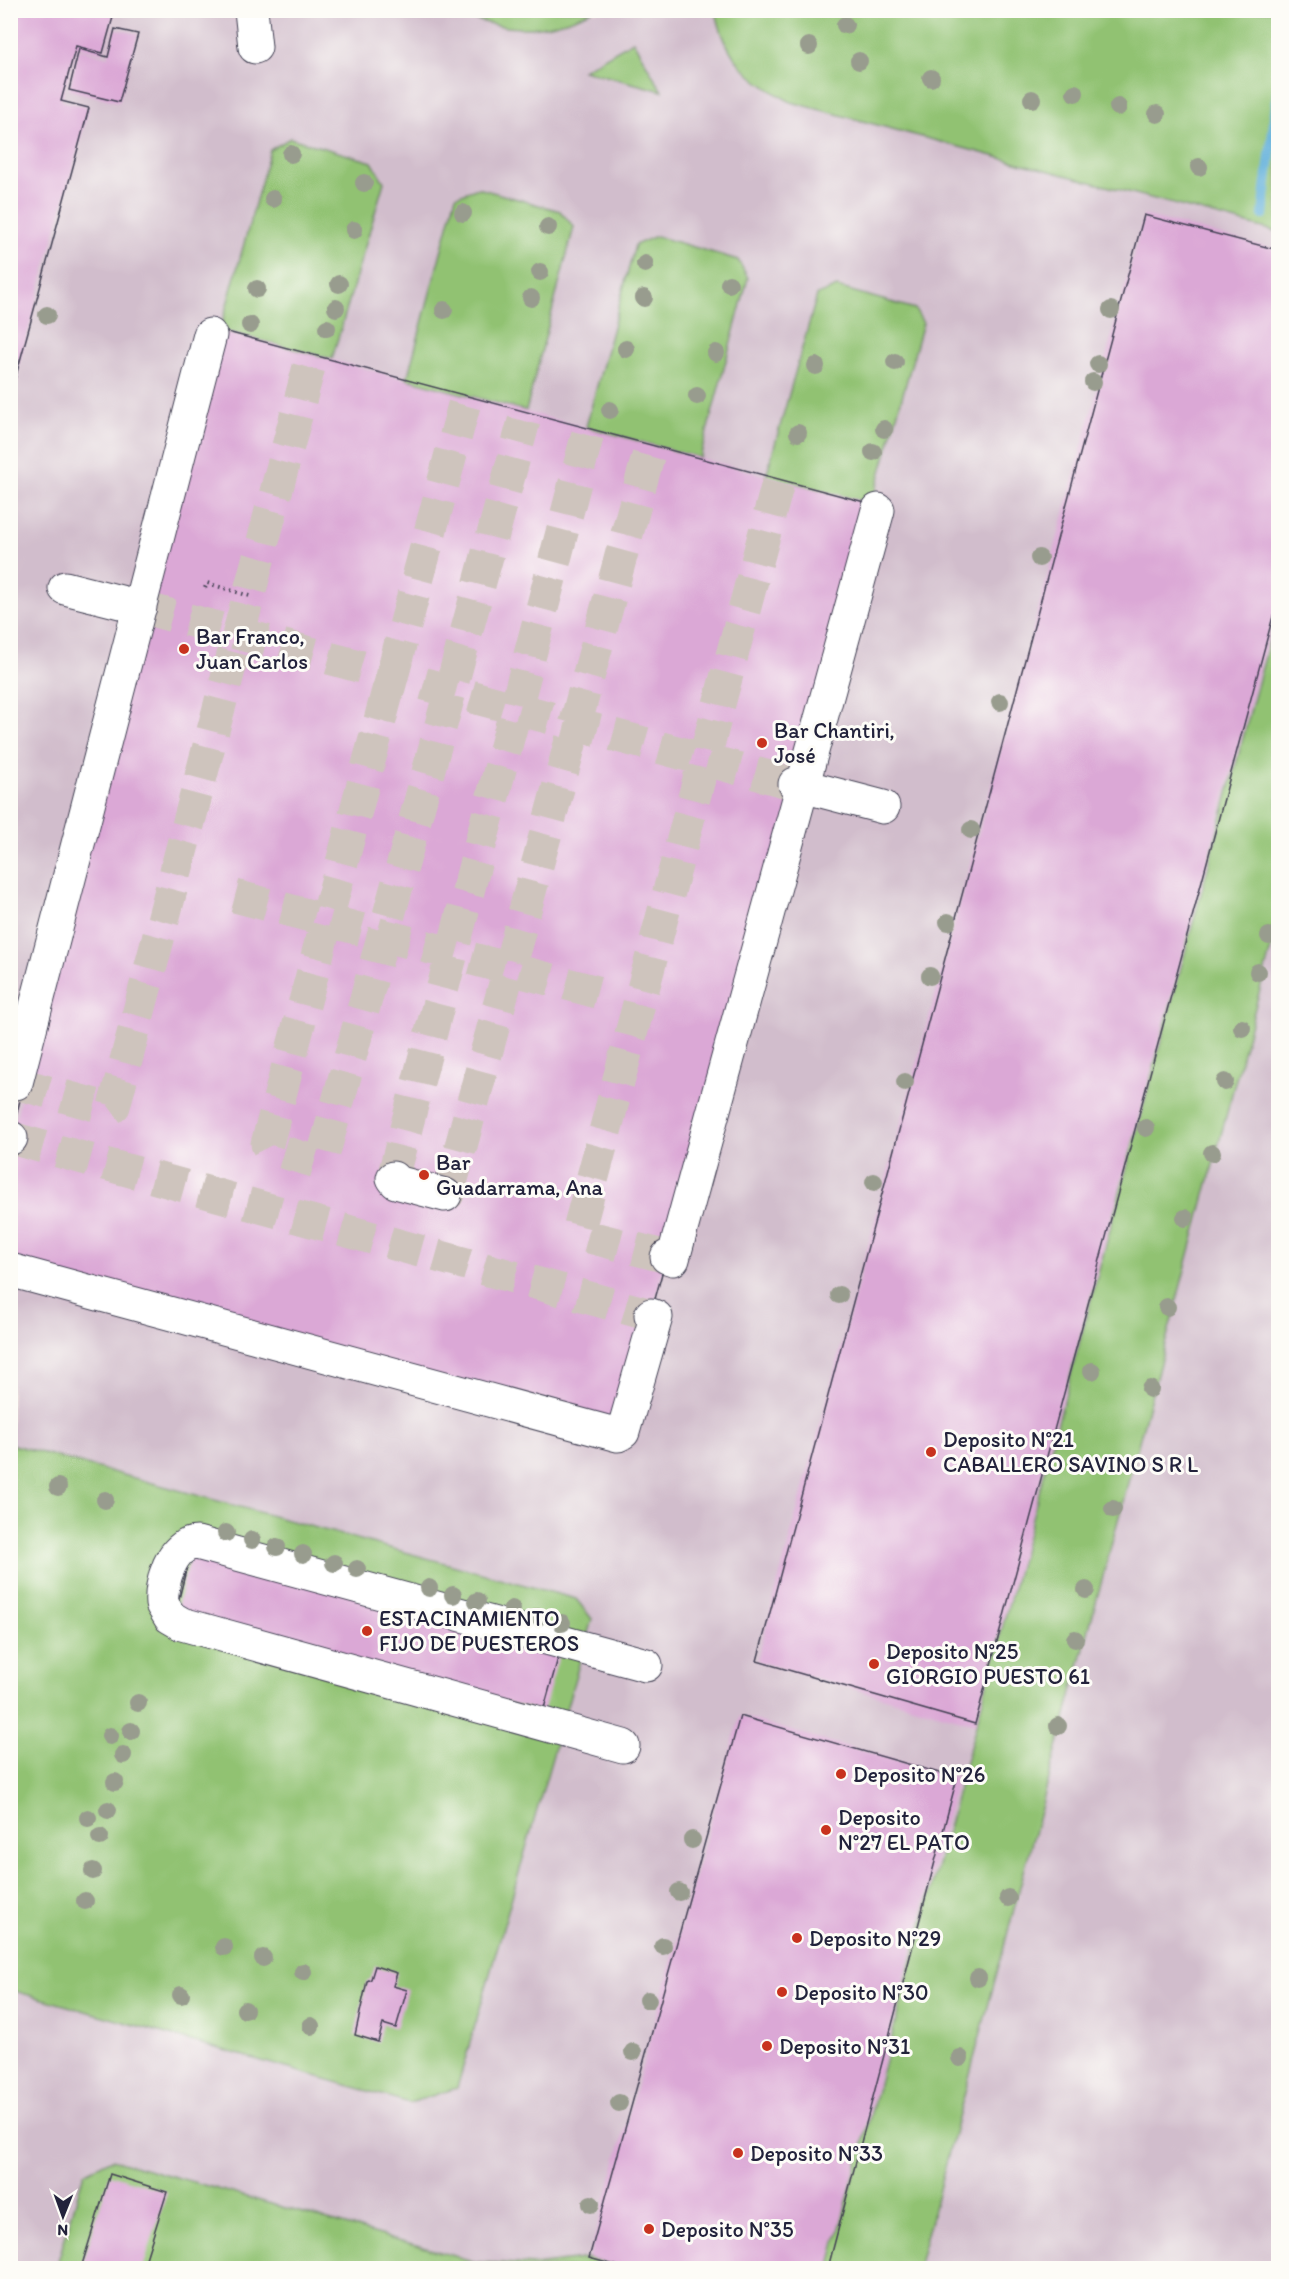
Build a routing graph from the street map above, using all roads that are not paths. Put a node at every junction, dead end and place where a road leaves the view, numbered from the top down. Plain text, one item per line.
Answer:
1 (251, 10) edge
2 (255, 47) dead end
3 (210, 335) dead end
4 (878, 510) dead end
5 (65, 588) dead end
6 (140, 607) junction
7 (799, 785) junction
8 (883, 807) dead end
9 (16, 1083) dead end
10 (393, 1178) dead end
11 (445, 1195) dead end
12 (667, 1257) dead end
13 (10, 1270) edge
14 (651, 1315) dead end
15 (646, 1665) dead end
16 (623, 1746) dead end

1 - 2 street
3 - 6 street
4 - 7 street
5 - 6 street
6 - 9 street
7 - 8 street
7 - 12 street
10 - 11 street
13 - 14 street
15 - 16 street

